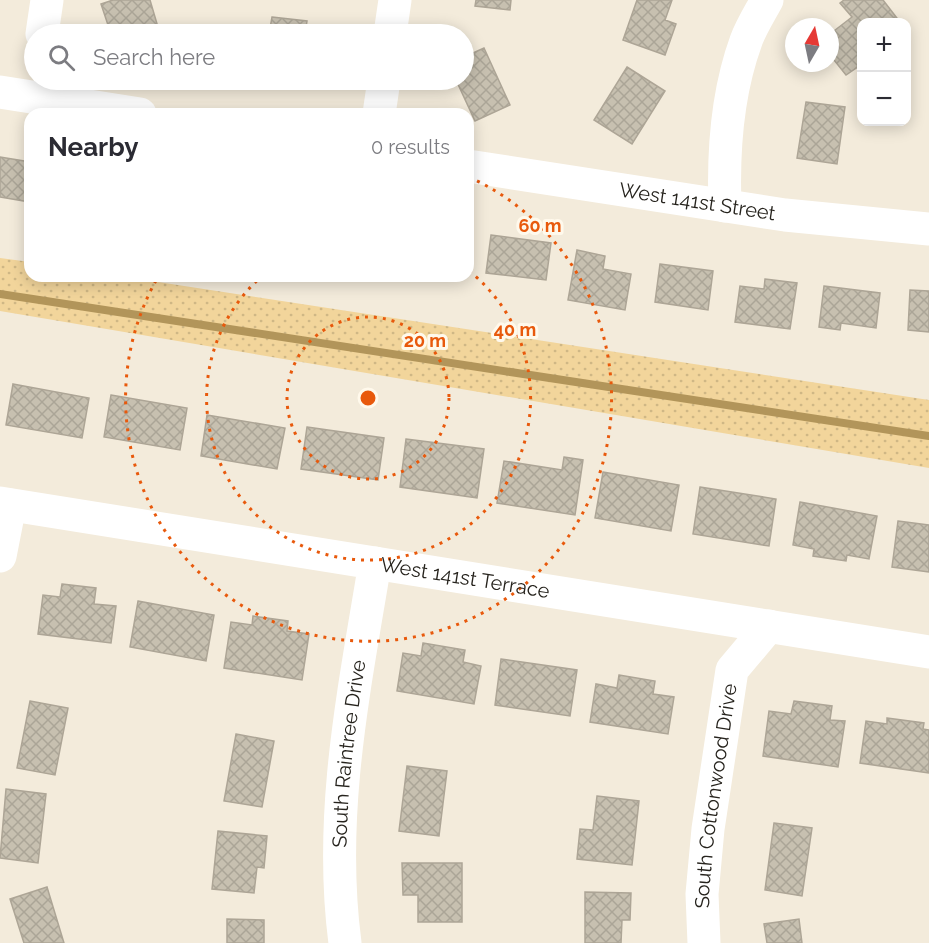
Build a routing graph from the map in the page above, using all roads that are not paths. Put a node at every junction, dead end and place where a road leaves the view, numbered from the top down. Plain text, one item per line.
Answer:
1 (47, 0) edge
2 (395, 0) edge
3 (767, 0) edge
4 (43, 24) edge
5 (391, 24) edge
6 (24, 89) edge
7 (43, 90) edge
8 (383, 90) edge
9 (0, 92) edge
10 (116, 108) edge
11 (380, 108) edge
12 (474, 167) edge
13 (725, 206) junction
14 (929, 230) edge
15 (5, 504) edge
16 (0, 556) edge
17 (375, 563) junction
18 (769, 626) junction
19 (929, 652) edge
20 (345, 943) edge
21 (704, 943) edge

1 - 4 street
2 - 5 street
3 - 13 street
6 - 9 street
7 - 10 street
8 - 11 street
12 - 13 street, West 141st Street
13 - 14 street, West 141st Street
15 - 16 street
15 - 17 street, West 141st Terrace
17 - 18 street, West 141st Terrace
17 - 20 street, South Raintree Drive
18 - 19 street, West 141st Terrace
18 - 21 street, South Cottonwood Drive

